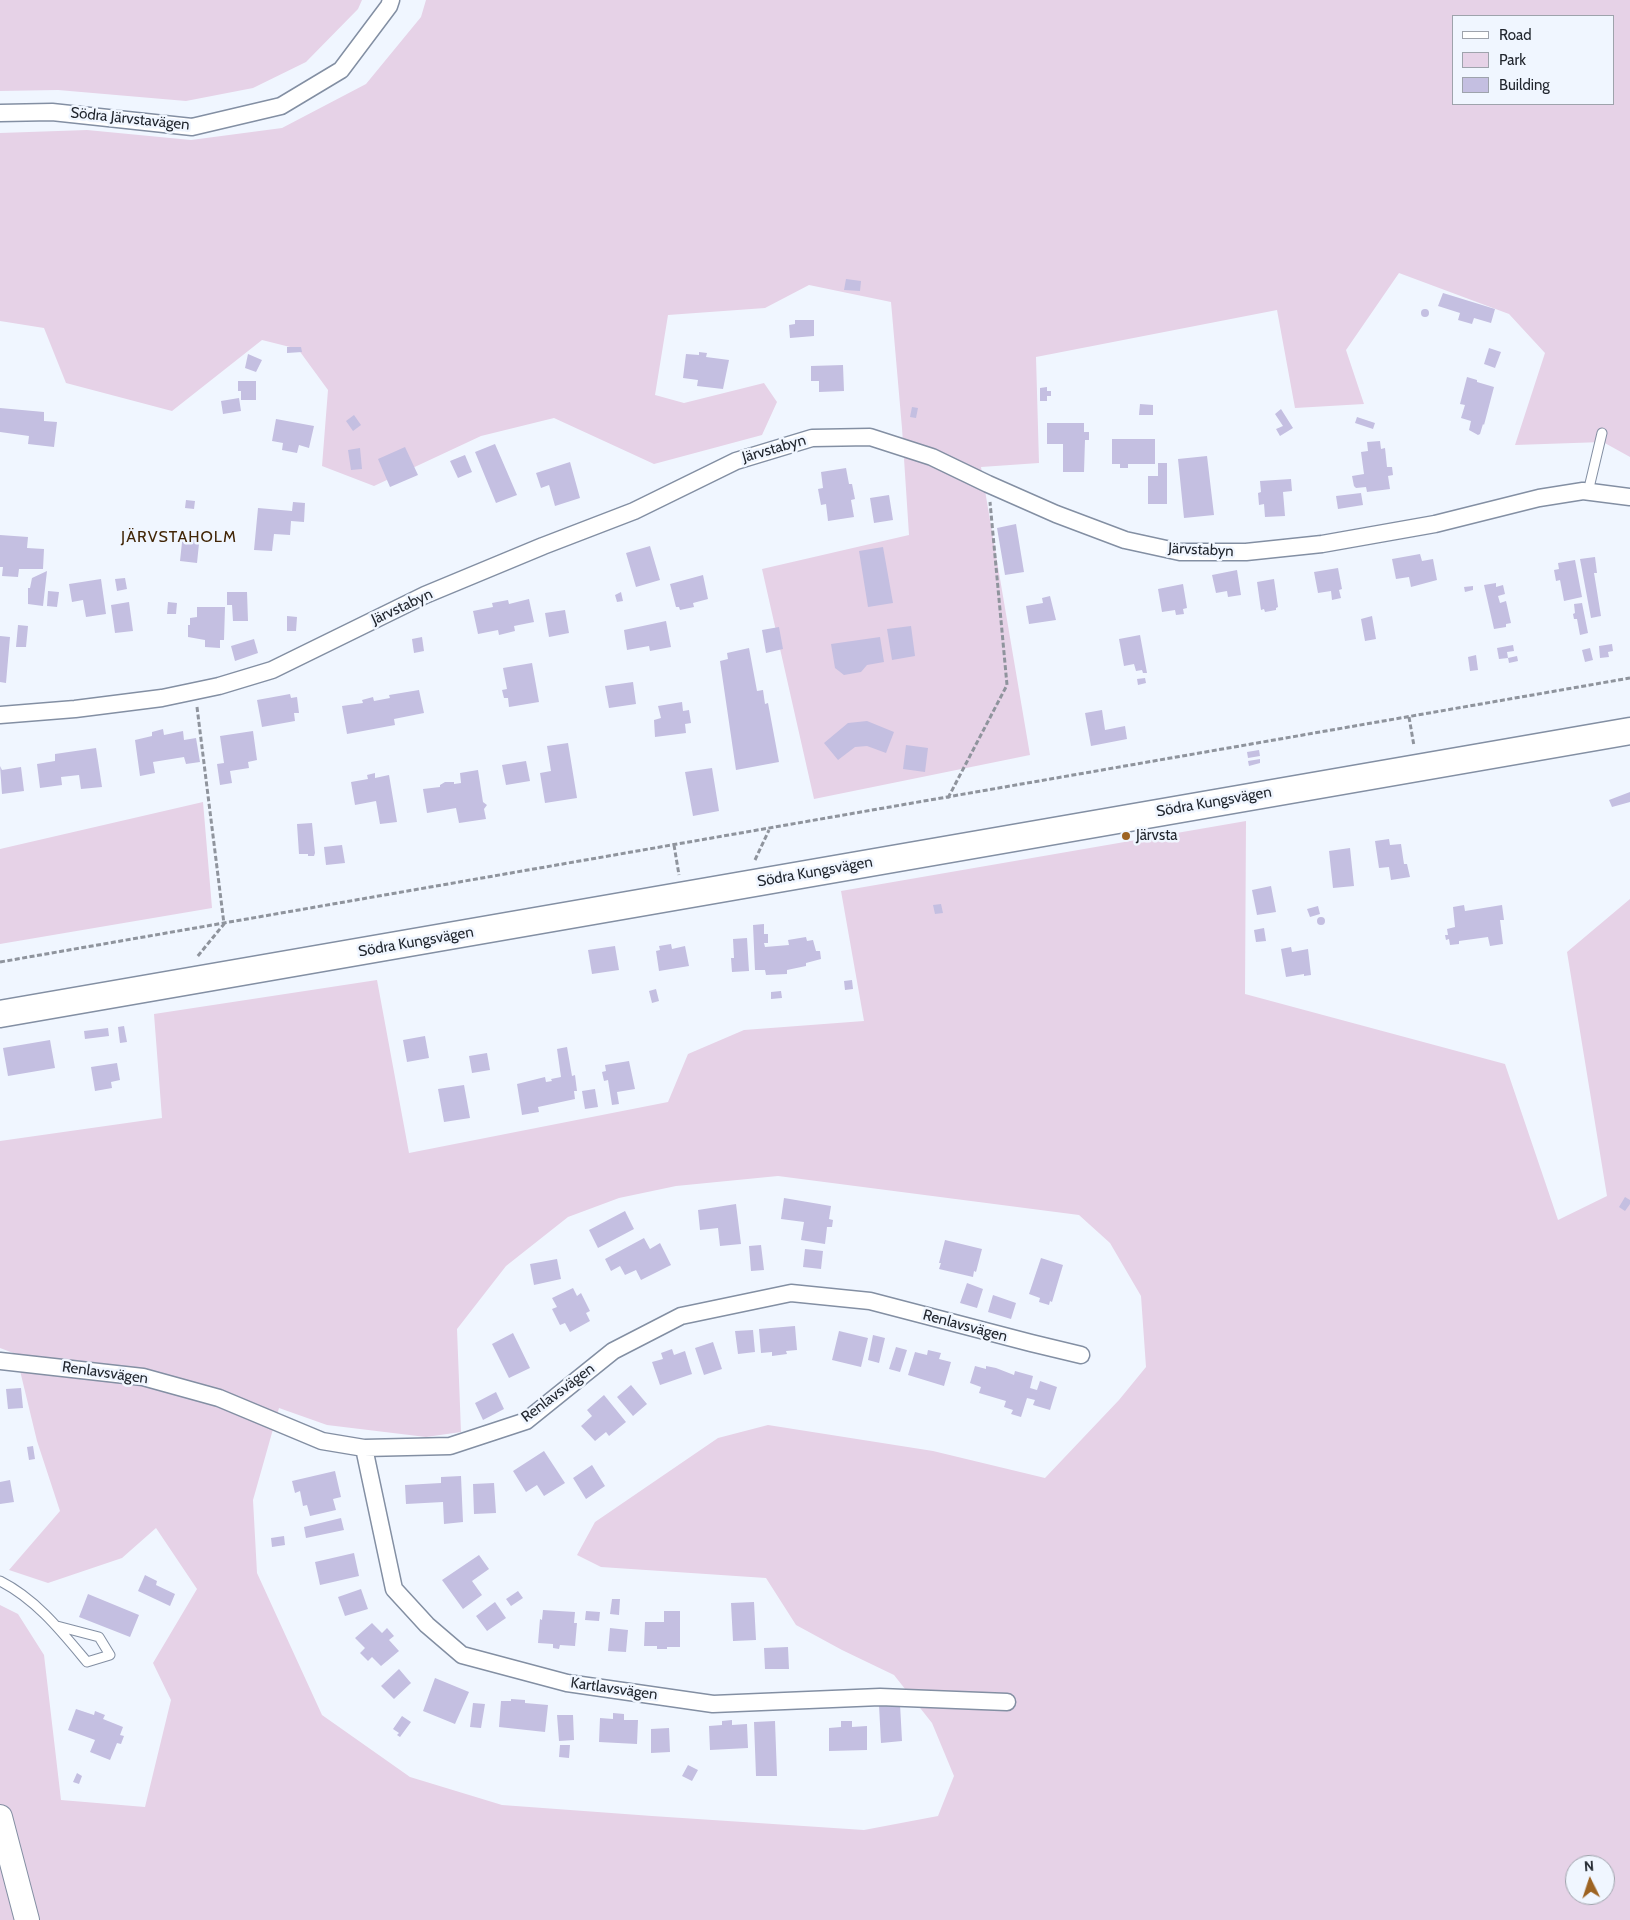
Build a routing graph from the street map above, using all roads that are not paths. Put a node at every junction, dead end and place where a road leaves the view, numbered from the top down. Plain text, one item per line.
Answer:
1 (391, 0) edge
2 (0, 113) edge
3 (1602, 433) dead end
4 (1588, 492) junction
5 (1630, 497) edge
6 (0, 715) edge
7 (1630, 730) edge
8 (0, 1014) edge
9 (1082, 1355) dead end
10 (0, 1361) edge
11 (364, 1448) junction
12 (0, 1581) edge
13 (57, 1626) junction
14 (1007, 1702) dead end
15 (0, 1817) edge
16 (27, 1920) edge

1 - 2 street, Södra Järvstavägen
3 - 4 lane
4 - 5 street, Järvstabyn
4 - 6 street, Järvstabyn
7 - 8 main road, Södra Kungsvägen
9 - 11 street, Renlavsvägen
10 - 11 street, Renlavsvägen
11 - 14 street, Kartlavsvägen
12 - 13 lane
13 - 13 lane
15 - 16 street

